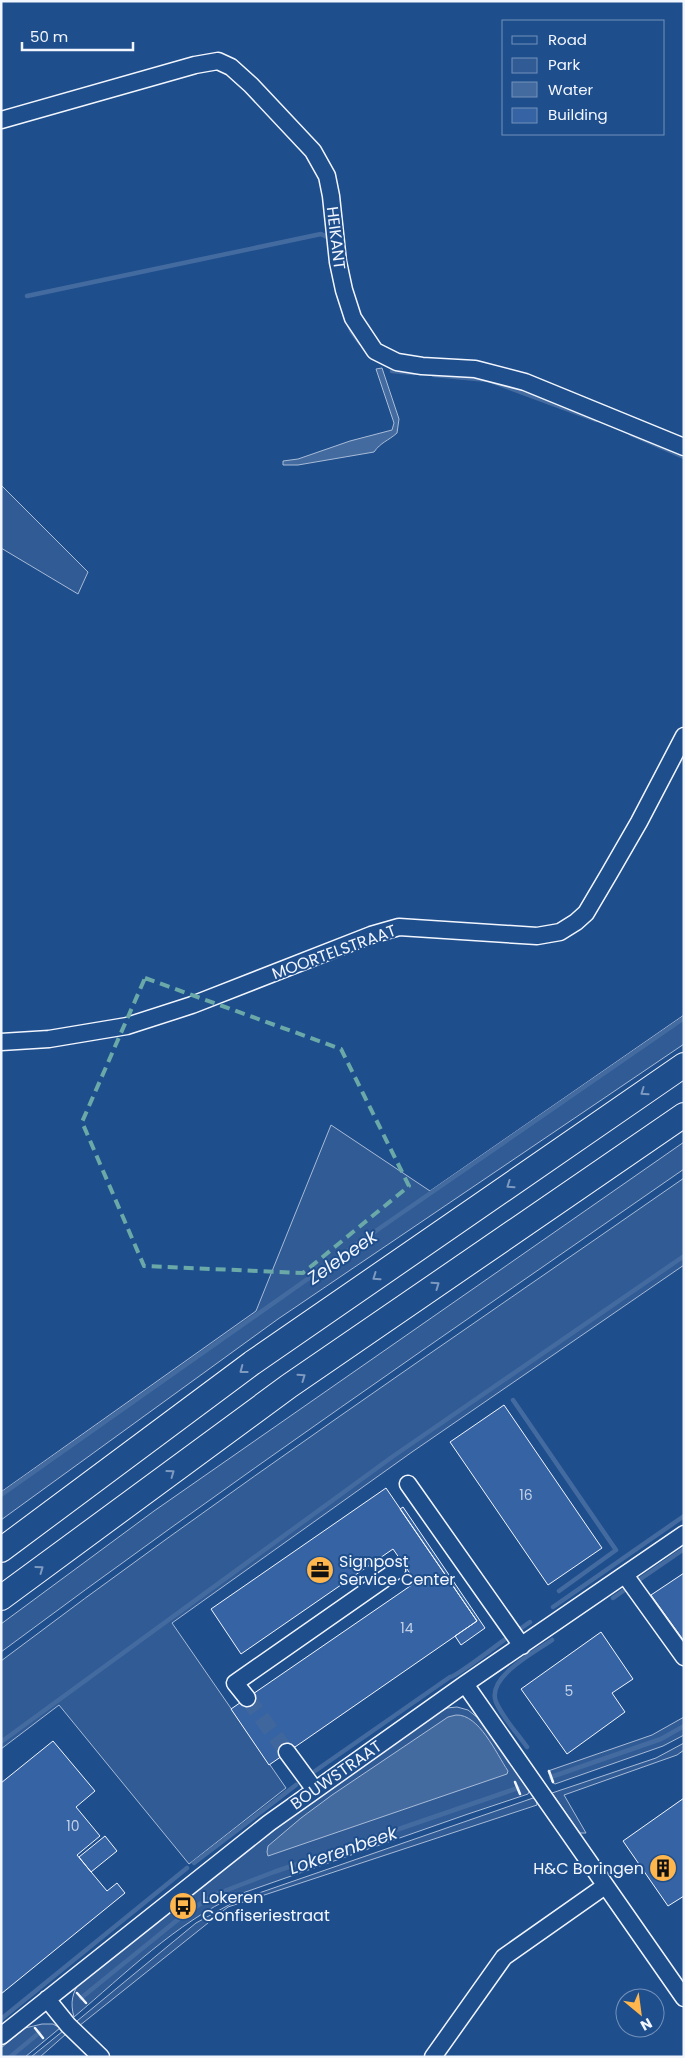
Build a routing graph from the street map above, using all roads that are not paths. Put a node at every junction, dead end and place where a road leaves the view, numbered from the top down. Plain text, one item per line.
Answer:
1 (1, 120) edge
2 (684, 447) edge
3 (684, 736) edge
4 (1, 1042) edge
5 (684, 1065) edge
6 (684, 1115) edge
7 (408, 1484) dead end
8 (684, 1534) edge
9 (1, 1550) edge
10 (397, 1570) dead end
11 (625, 1575) junction
12 (1, 1598) edge
13 (522, 1646) junction
14 (684, 1657) edge
15 (465, 1684) junction
16 (247, 1698) tunnel mouth
17 (287, 1752) tunnel mouth
18 (315, 1790) junction
19 (604, 1886) junction
20 (684, 1998) edge
21 (46, 1999) junction
22 (1, 2036) edge
23 (101, 2057) edge
24 (432, 2057) edge

1 - 2 street, HEIKANT
3 - 4 street, MOORTELSTRAAT
5 -> 9 highway
12 -> 6 highway
7 - 13 street
8 - 11 street, BOUWSTRAAT
10 - 16 street
11 - 13 street, BOUWSTRAAT
11 - 14 street
13 - 15 street, BOUWSTRAAT
15 - 18 street, BOUWSTRAAT
15 - 19 street
17 - 18 street
18 - 21 street, BOUWSTRAAT
19 - 20 street
19 - 24 street
21 - 22 street, BOUWSTRAAT
21 - 23 street

